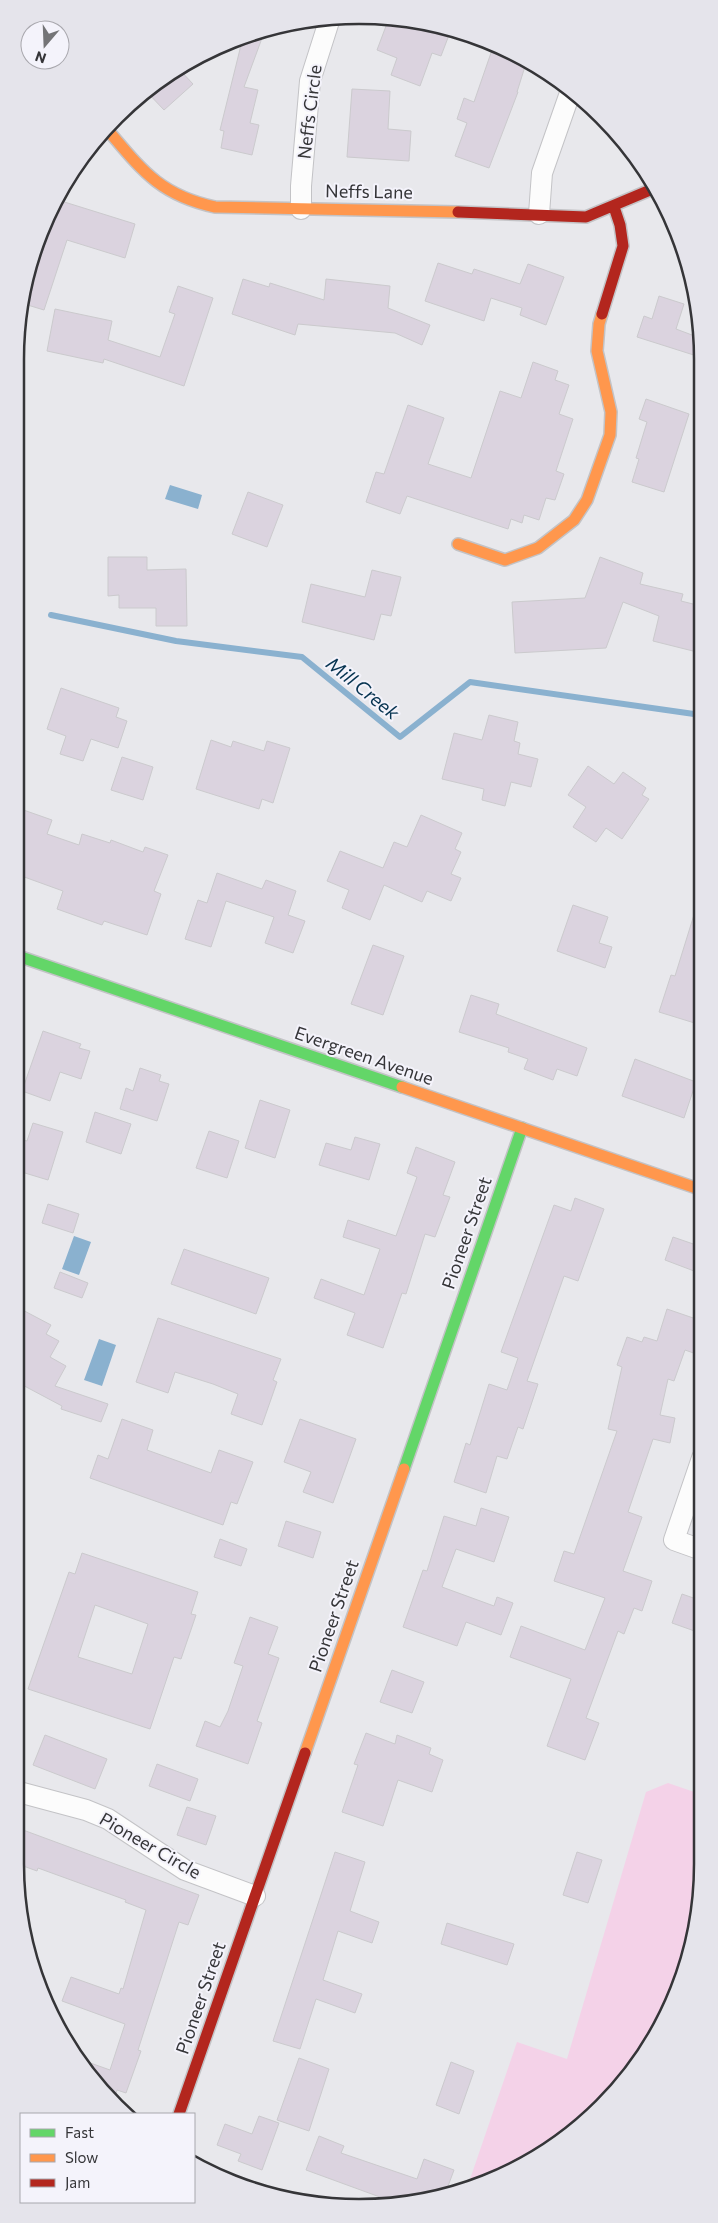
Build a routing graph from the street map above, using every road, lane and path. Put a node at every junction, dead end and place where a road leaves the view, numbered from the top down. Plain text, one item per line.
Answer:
1 (328, 25) edge
2 (568, 97) edge
3 (111, 134) edge
4 (649, 191) edge
5 (614, 206) junction
6 (302, 208) junction
7 (539, 214) junction
8 (458, 544) dead end
9 (24, 958) edge
10 (522, 1128) junction
11 (694, 1187) edge
12 (694, 1481) edge
13 (694, 1547) edge
14 (24, 1793) edge
15 (255, 1896) junction
16 (179, 2113) edge

1 - 6 street, Neffs Circle
2 - 7 street
3 - 6 street, Neffs Lane
4 - 5 street, Neffs Lane
5 - 7 street, Neffs Lane
5 - 8 street
6 - 7 street, Neffs Lane
9 - 10 street, Evergreen Avenue
10 - 11 street, Evergreen Avenue
10 - 15 street, Pioneer Street
12 - 13 street
14 - 15 street, Pioneer Circle
15 - 16 street, Pioneer Street

